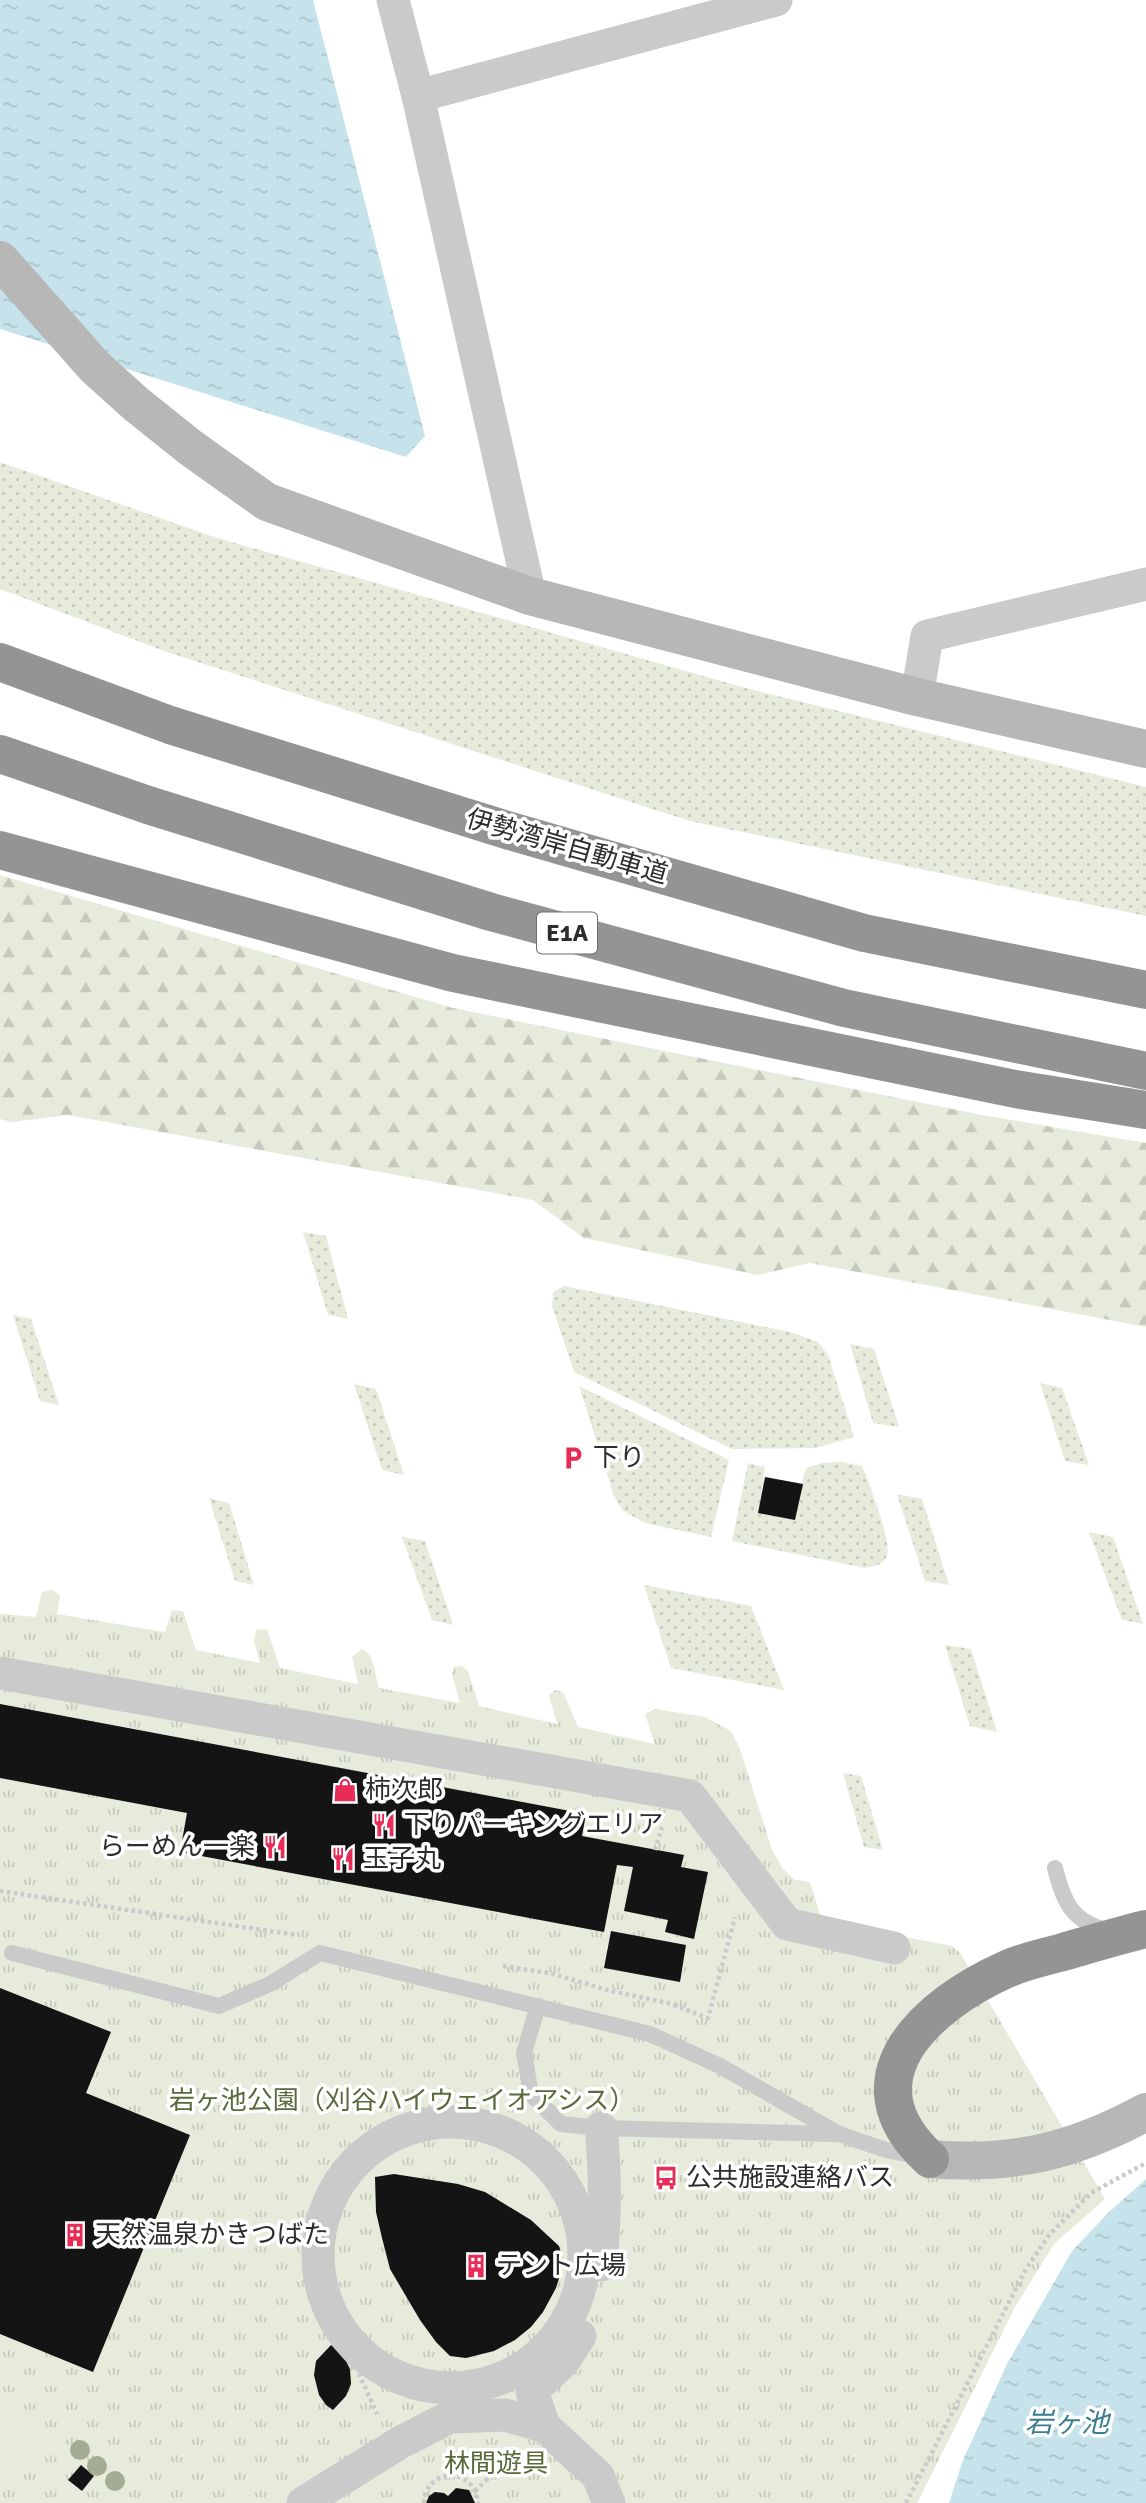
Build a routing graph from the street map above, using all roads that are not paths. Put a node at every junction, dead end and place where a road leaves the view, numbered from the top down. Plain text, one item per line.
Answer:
1 (393, 0) edge
2 (776, 0) edge
3 (418, 96) junction
4 (0, 260) edge
5 (1146, 584) edge
6 (530, 596) junction
7 (0, 662) edge
8 (917, 697) junction
9 (1146, 750) edge
10 (0, 754) edge
11 (0, 849) edge
12 (1146, 990) edge
13 (1146, 1071) edge
14 (1146, 1110) edge
15 (0, 1673) edge
16 (1055, 1868) dead end
17 (1138, 1931) edge
18 (894, 1948) dead end
19 (12, 1953) dead end
20 (538, 2006) junction
21 (1146, 2112) edge
22 (601, 2128) junction
23 (839, 2134) junction
24 (930, 2159) junction
25 (490, 2381) junction
26 (493, 2416) junction
27 (544, 2426) junction
28 (303, 2503) edge
29 (609, 2503) edge

1 - 3 street
2 - 3 street
3 - 6 street
4 - 6 street
5 - 8 street
6 - 8 street
7 - 12 highway, 伊勢湾岸自動車道
8 - 9 street
10 - 13 highway, E1A
11 - 14 highway
15 - 18 street
16 - 17 lane
17 - 24 highway
19 - 20 lane
20 - 22 lane
20 - 23 lane
21 - 24 street
22 - 23 lane
22 - 27 street
23 - 24 lane
25 - 25 street
25 - 26 street
26 - 27 street
26 - 28 street
27 - 29 street

